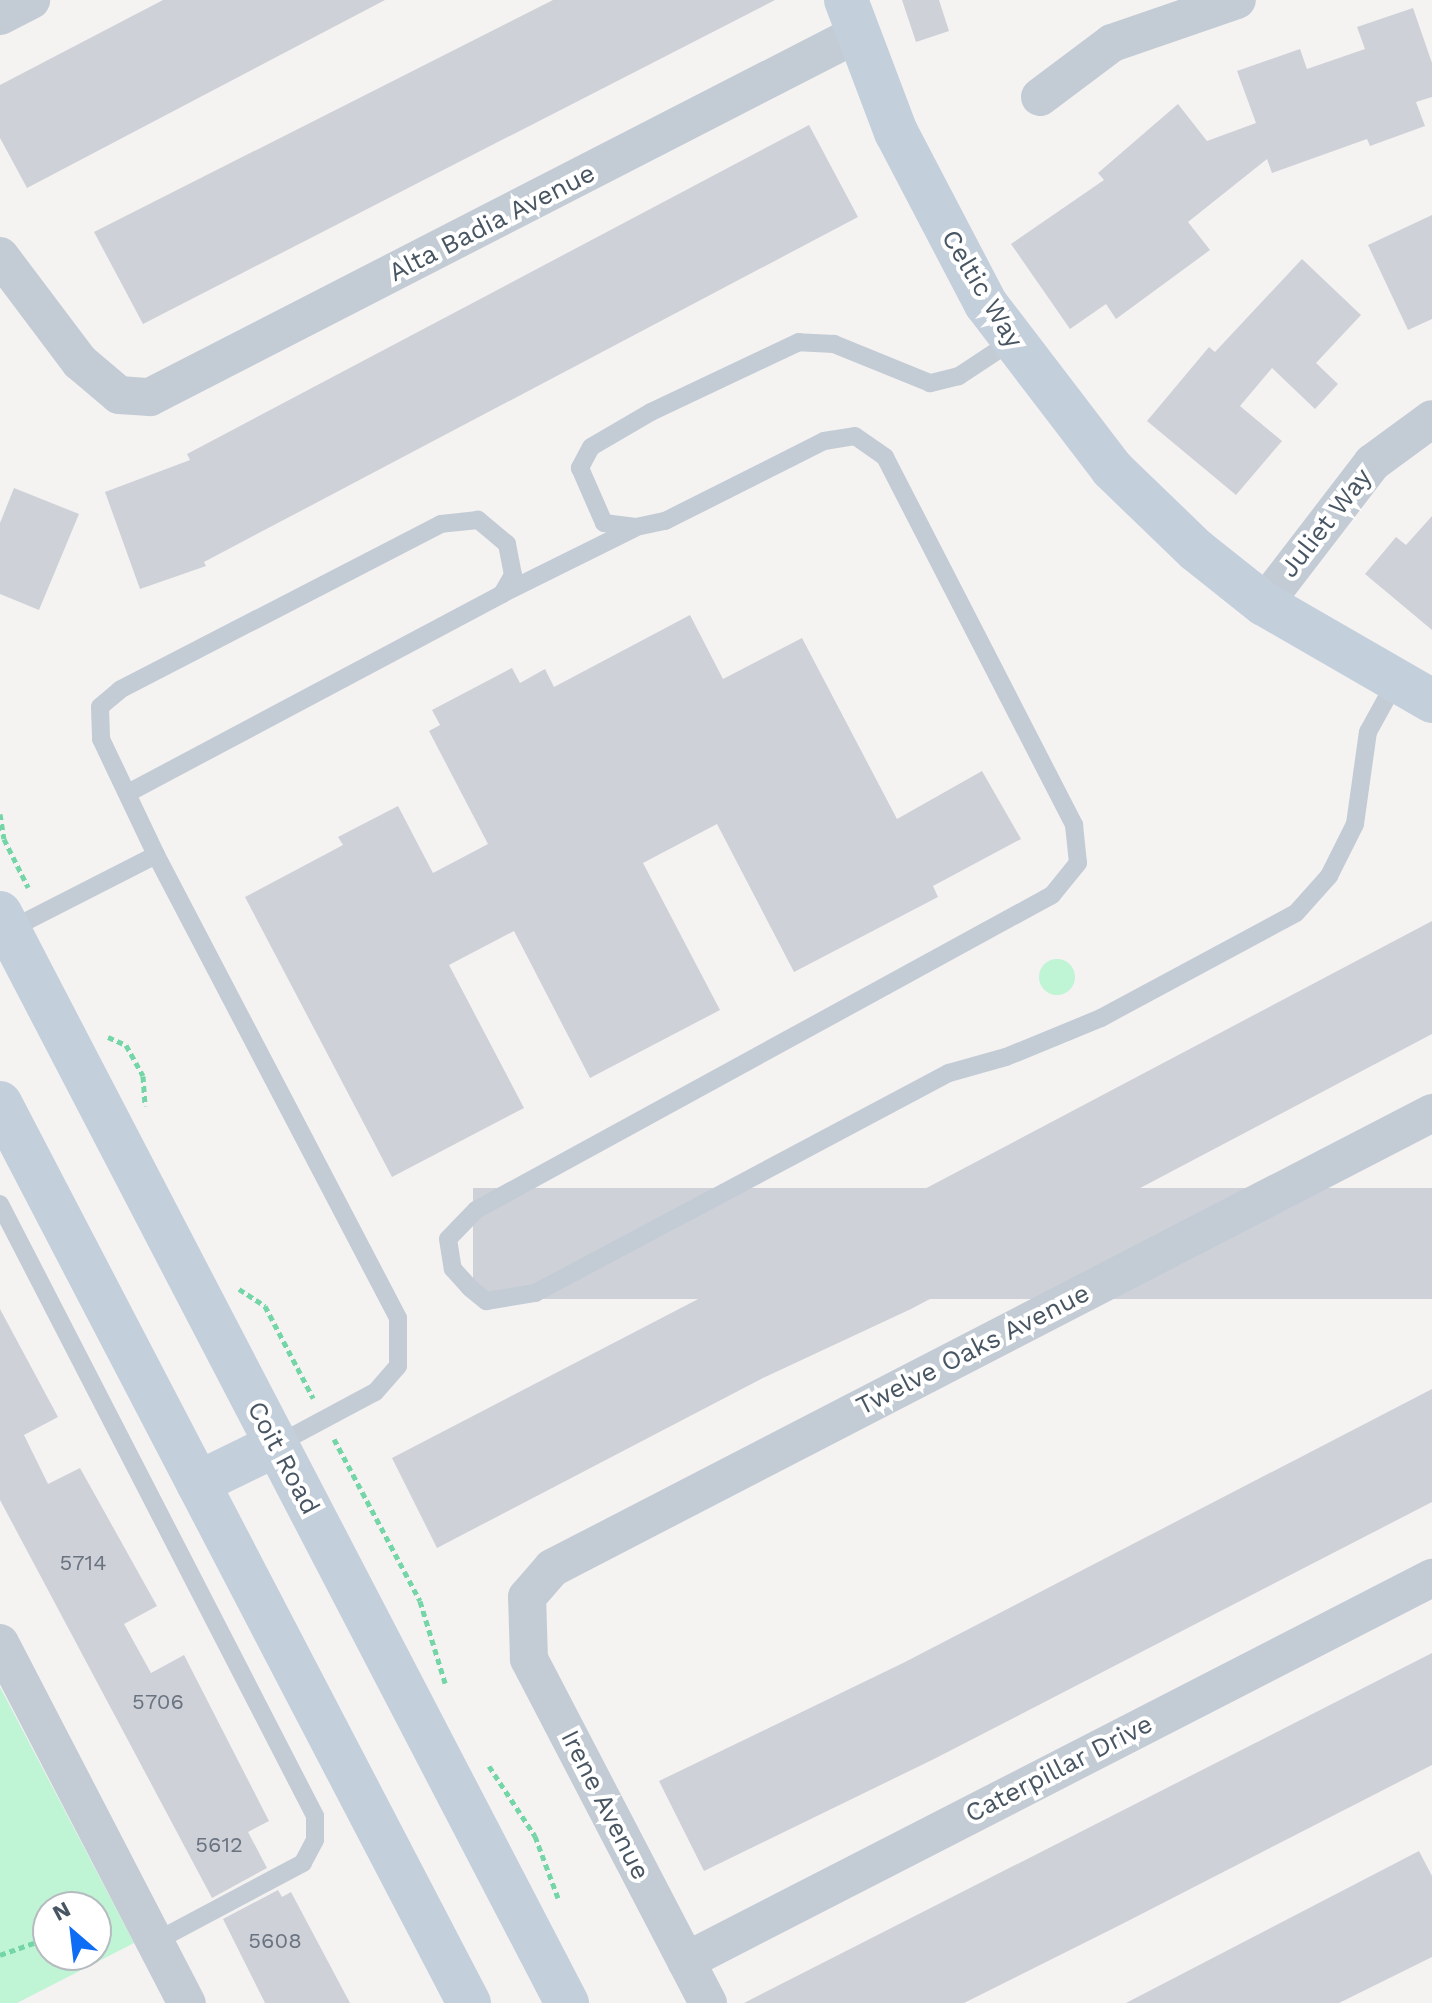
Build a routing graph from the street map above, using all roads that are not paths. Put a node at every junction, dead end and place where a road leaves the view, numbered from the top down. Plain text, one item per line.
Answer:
1 (31, 0) edge
2 (1237, 0) edge
3 (0, 16) edge
4 (851, 17) edge
5 (1040, 97) dead end
6 (0, 256) edge
7 (1012, 341) junction
8 (1432, 419) edge
9 (636, 527) junction
10 (502, 594) junction
11 (1264, 604) junction
12 (1414, 691) edge
13 (128, 793) junction
14 (156, 855) junction
15 (3, 926) edge
16 (0, 1103) edge
17 (1432, 1113) edge
18 (0, 1204) edge
19 (276, 1445) junction
20 (198, 1483) junction
21 (1432, 1578) edge
22 (526, 1601) joint
23 (0, 1643) edge
24 (156, 1941) junction
25 (686, 1961) junction
26 (187, 2003) edge
27 (469, 2003) edge
28 (567, 2003) edge
29 (708, 2003) edge

1 - 3 street
2 - 5 street
4 - 6 street, Alta Badia Avenue
4 - 7 main road, Celtic Way
7 - 9 lane
7 - 11 main road, Celtic Way
8 - 11 street, Juliet Way
9 - 10 lane
9 - 12 lane
10 - 13 lane
10 - 13 lane
11 - 12 main road, Celtic Way
13 - 14 lane
14 - 15 lane
14 - 19 lane
15 - 19 main road, Coit Road
16 - 20 main road
17 - 22 street, Twelve Oaks Avenue
18 - 24 lane
19 - 20 main road
19 - 28 main road, Coit Road
20 - 27 main road
21 - 25 street, Caterpillar Drive
22 - 25 street, Irene Avenue
23 - 24 street
24 - 26 street
25 - 29 street, Irene Avenue

